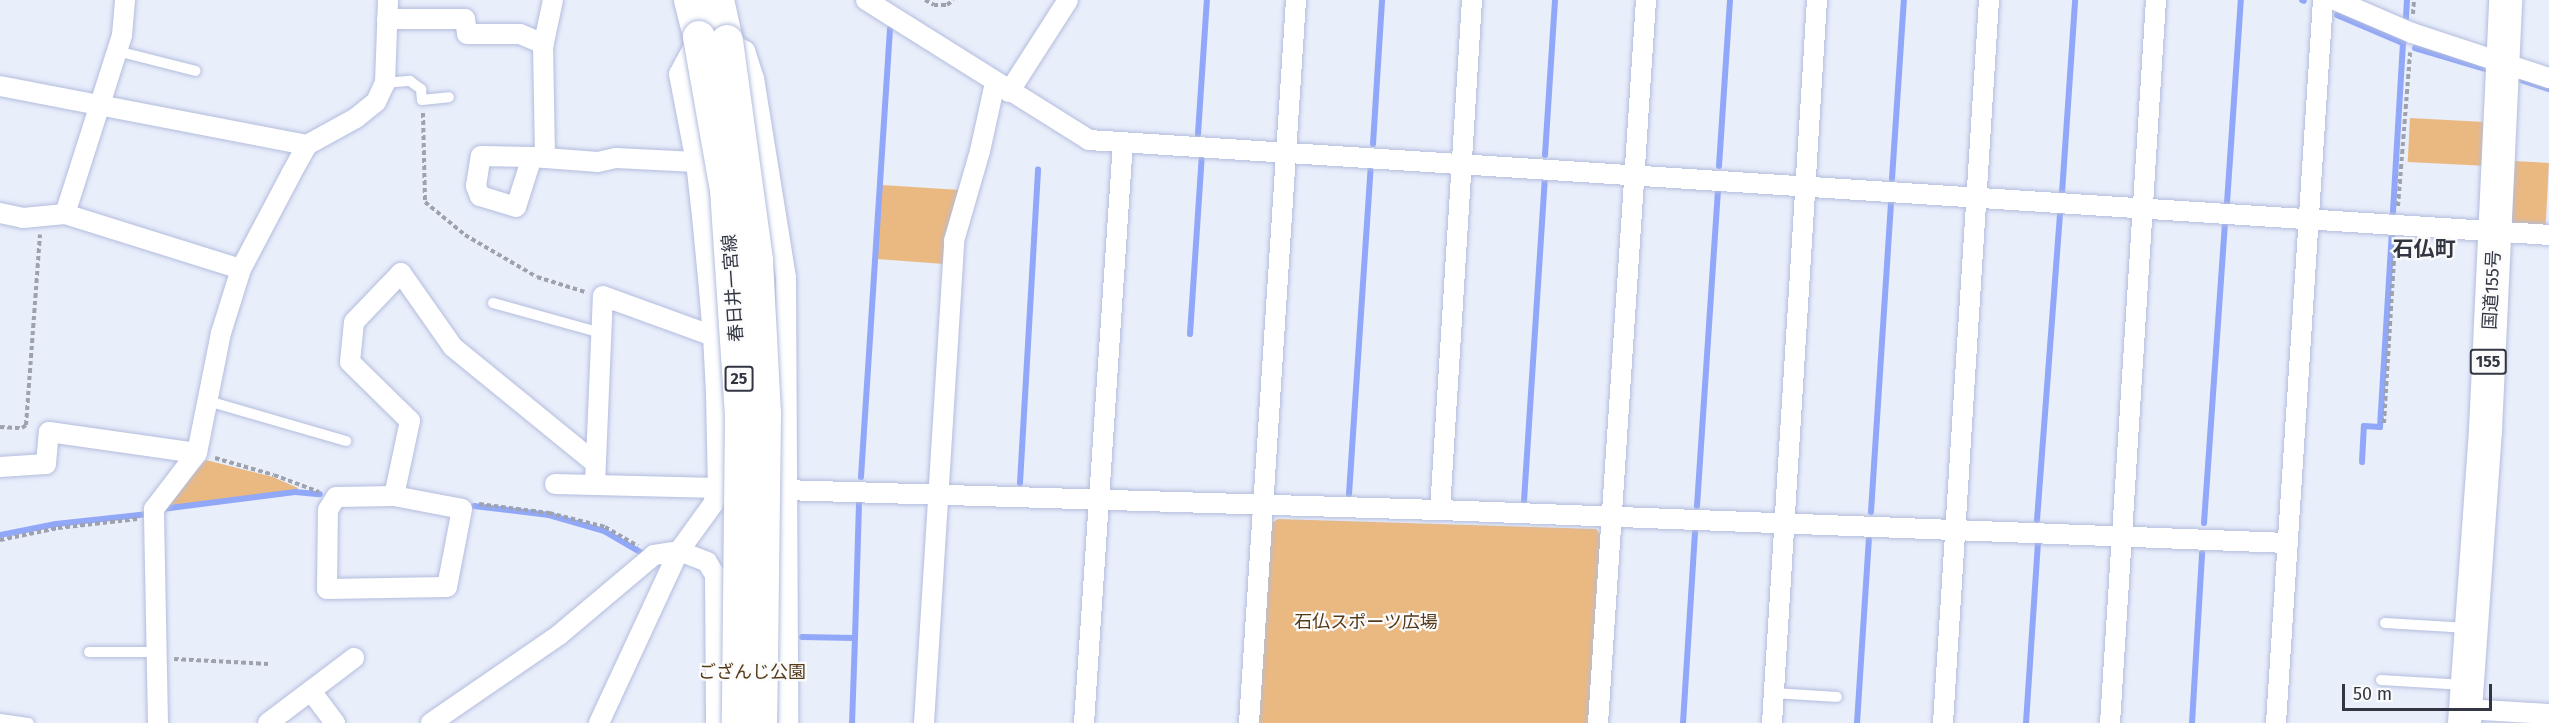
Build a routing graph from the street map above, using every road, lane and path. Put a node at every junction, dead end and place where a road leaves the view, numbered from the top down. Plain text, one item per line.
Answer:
1 (125, 0) edge
2 (553, 0) edge
3 (690, 0) edge
4 (718, 0) edge
5 (866, 0) edge
6 (925, 0) edge
7 (952, 0) edge
8 (1068, 0) edge
9 (1296, 0) edge
10 (1472, 0) edge
11 (1646, 0) edge
12 (1817, 0) edge
13 (1989, 0) edge
14 (2156, 0) edge
15 (2323, 0) edge
16 (2335, 0) edge
17 (2505, 0) edge
18 (387, 9) edge
19 (713, 39) junction
20 (544, 44) junction
21 (117, 51) junction
22 (2501, 63) junction
23 (196, 71) dead end
24 (2549, 78) edge
25 (385, 83) junction
26 (0, 86) edge
27 (1002, 87) junction
28 (449, 97) dead end
29 (422, 100) junction
30 (99, 105) junction
31 (1124, 142) junction
32 (306, 145) junction
33 (1286, 153) junction
34 (696, 162) junction
35 (1462, 164) junction
36 (1634, 175) junction
37 (1806, 186) junction
38 (1976, 197) junction
39 (2143, 208) junction
40 (0, 213) edge
41 (65, 214) junction
42 (41, 216) junction
43 (2309, 218) junction
44 (2495, 230) junction
45 (2549, 235) edge
46 (241, 269) junction
47 (603, 296) junction
48 (494, 303) dead end
49 (601, 333) junction
50 (712, 336) junction
51 (207, 401) junction
52 (0, 427) edge
53 (346, 441) dead end
54 (197, 453) junction
55 (595, 463) junction
56 (0, 467) edge
57 (555, 484) dead end
58 (595, 485) junction
59 (718, 488) junction
60 (789, 489) junction
61 (938, 494) junction
62 (394, 496) junction
63 (336, 497) junction
64 (1097, 499) junction
65 (1263, 505) junction
66 (462, 509) junction
67 (1440, 510) junction
68 (153, 517) junction
69 (1612, 518) junction
70 (1784, 524) junction
71 (1955, 531) junction
72 (2122, 537) junction
73 (0, 540) edge
74 (2288, 543) junction
75 (679, 551) junction
76 (654, 555) junction
77 (2385, 623) dead end
78 (2471, 628) junction
79 (89, 652) dead end
80 (158, 655) junction
81 (354, 658) dead end
82 (269, 664) dead end
83 (2381, 680) dead end
84 (311, 691) junction
85 (1774, 693) junction
86 (1837, 697) dead end
87 (2465, 706) edge
88 (2545, 717) edge
89 (0, 719) edge
90 (29, 723) edge
91 (158, 723) edge
92 (268, 723) edge
93 (335, 723) edge
94 (431, 723) edge
95 (598, 723) edge
96 (716, 723) edge
97 (738, 723) edge
98 (761, 723) edge
99 (788, 723) edge
100 (924, 723) edge
101 (1084, 723) edge
102 (1249, 723) edge
103 (1598, 723) edge
104 (1772, 723) edge
105 (1943, 723) edge
106 (2110, 723) edge
107 (2276, 723) edge

1 - 21 street
2 - 20 street
3 - 19 main road, 春日井一宮線 / 25
4 - 19 main road, 春日井一宮線 / 25
5 - 27 street
6 - 7 path
8 - 27 street
9 - 33 street
10 - 35 street
11 - 36 street
12 - 37 street
13 - 38 street
14 - 39 street
15 - 43 street
16 - 22 street
17 - 22 highway, 国道155号 / 155
18 - 20 street
18 - 25 street
19 - 34 street
19 - 60 street
19 - 97 main road, 春日井一宮線 / 25, bridge
19 - 98 main road, 春日井一宮線 / 25, bridge
20 - 34 street
21 - 23 lane
21 - 30 street
22 - 24 street
22 - 44 highway, 国道155号 / 155
25 - 29 lane
25 - 32 street
26 - 30 street
27 - 31 street
27 - 61 street
28 - 29 lane
29 - 47 path
30 - 32 street
30 - 41 street
31 - 33 street
31 - 64 street
32 - 46 street
33 - 35 street
33 - 65 street
34 - 50 street
35 - 36 street
35 - 67 street
36 - 37 street
36 - 69 street
37 - 38 street
37 - 70 street
38 - 39 street
38 - 71 street
39 - 43 street
39 - 72 street
40 - 42 street
41 - 42 street
41 - 46 street
42 - 52 path
43 - 44 street
43 - 74 street
44 - 45 street
44 - 78 highway, 国道155号 / 155
46 - 51 street
47 - 49 street
47 - 50 street
48 - 49 lane
49 - 55 street
50 - 59 street
51 - 53 lane
51 - 54 street
54 - 56 street
54 - 63 path
54 - 68 street
55 - 58 street
55 - 62 street
57 - 58 street
58 - 59 street
59 - 60 street
59 - 75 street
60 - 61 street
60 - 99 street
61 - 64 street
61 - 100 street
62 - 63 street
62 - 66 street
63 - 66 street
64 - 65 street
64 - 101 street
65 - 67 street
65 - 102 street
66 - 76 path
67 - 69 street
68 - 73 path
68 - 80 street
69 - 70 street
69 - 103 street
70 - 71 street
70 - 85 street
71 - 72 street
71 - 105 street
72 - 74 street
72 - 106 street
74 - 107 street
75 - 76 street
75 - 95 street
75 - 96 street
76 - 94 street
77 - 78 lane
78 - 87 highway, 国道155号 / 155
79 - 80 lane
80 - 82 path
80 - 91 street
81 - 84 street
83 - 87 lane
84 - 92 street
84 - 93 street
85 - 86 lane
85 - 104 street
87 - 88 street
89 - 90 lane

